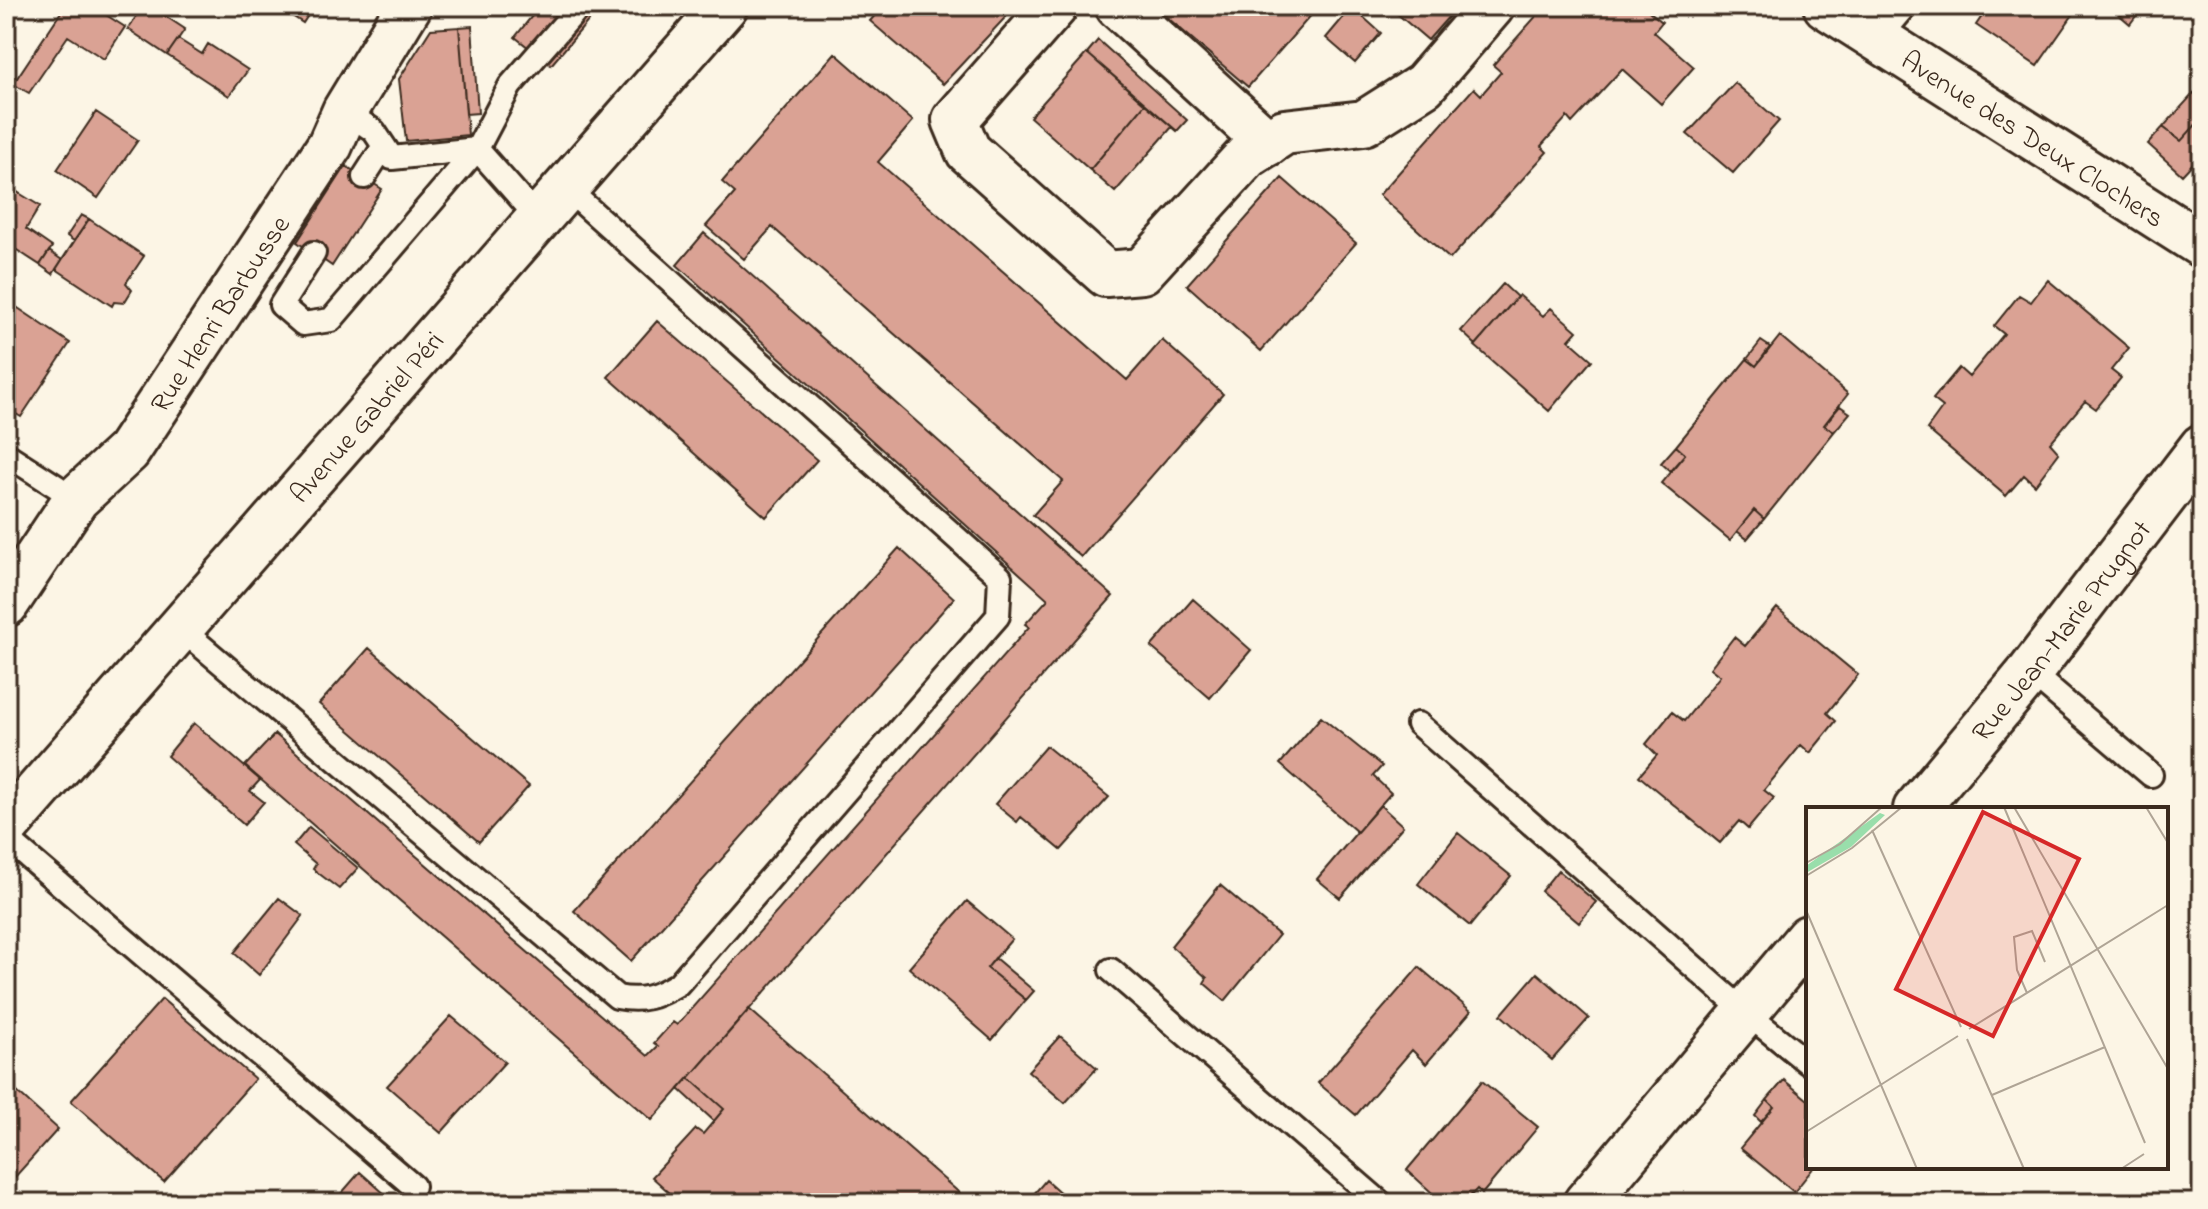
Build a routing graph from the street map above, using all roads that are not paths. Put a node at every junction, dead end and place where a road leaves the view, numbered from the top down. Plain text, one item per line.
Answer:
1 (409, 6) edge
2 (580, 6) edge
3 (725, 6) edge
4 (1055, 6) edge
5 (1118, 6) edge
6 (1492, 6) edge
7 (1826, 6) edge
8 (1892, 22) edge
9 (345, 111) junction
10 (1268, 143) junction
11 (384, 146) junction
12 (477, 149) junction
13 (364, 177) dead end
14 (552, 204) junction
15 (2202, 245) edge
16 (314, 253) dead end
17 (2202, 447) edge
18 (6, 454) edge
19 (76, 499) junction
20 (6, 604) edge
21 (180, 628) junction
22 (2030, 672) junction
23 (1418, 724) dead end
24 (2151, 775) dead end
25 (1918, 807) edge
26 (6, 827) edge
27 (6, 838) edge
28 (1806, 940) edge
29 (1111, 970) dead end
30 (1745, 1012) junction
31 (1806, 1061) edge
32 (413, 1186) dead end
33 (1381, 1203) edge
34 (1586, 1203) edge

1 - 9 street, Rue Henri Barbusse
2 - 12 lane
3 - 14 street, Avenue Gabriel Péri
4 - 10 street
5 - 10 street
6 - 10 street
7 - 8 street, Avenue des Deux Clochers
8 - 15 street, Avenue des Deux Clochers
9 - 11 lane
9 - 19 street, Rue Henri Barbusse
11 - 12 lane
11 - 13 lane
12 - 14 lane
12 - 16 lane
14 - 21 street, Avenue Gabriel Péri
14 - 21 lane
17 - 22 street, Rue Jean-Marie Prugnot
18 - 19 lane
19 - 20 street, Rue Henri Barbusse
21 - 26 street, Avenue Gabriel Péri
22 - 24 lane
22 - 25 street, Rue Jean-Marie Prugnot
23 - 30 lane
27 - 32 lane
28 - 30 street
29 - 33 lane
30 - 31 lane
30 - 34 street

